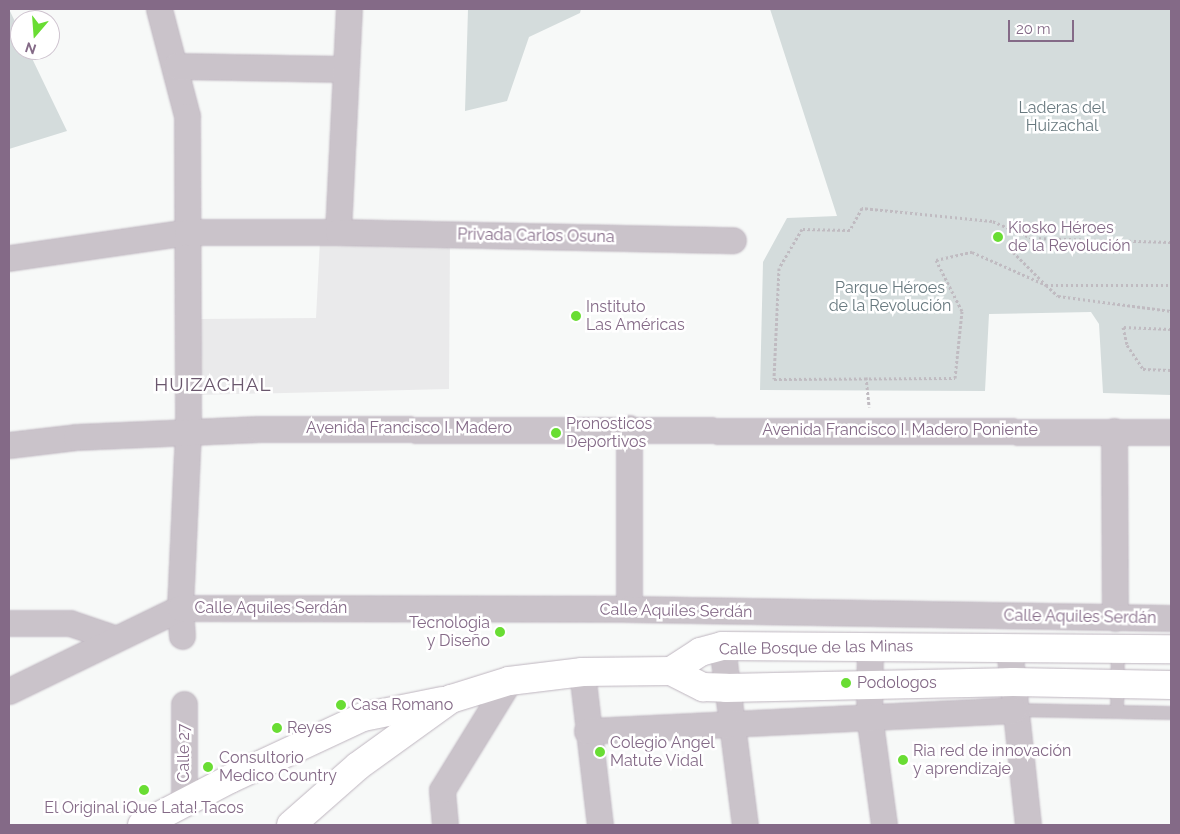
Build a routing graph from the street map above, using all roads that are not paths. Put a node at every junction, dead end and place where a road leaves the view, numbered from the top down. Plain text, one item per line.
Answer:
1 (159, 9) edge
2 (349, 9) edge
3 (176, 66) junction
4 (345, 69) junction
5 (187, 232) junction
6 (338, 232) junction
7 (733, 240) dead end
8 (9, 258) edge
9 (629, 428) junction
10 (188, 431) junction
11 (1114, 431) junction
12 (1171, 432) edge
13 (9, 445) edge
14 (180, 608) junction
15 (629, 609) junction
16 (1115, 618) junction
17 (1171, 618) edge
18 (9, 623) edge
19 (182, 636) dead end
20 (114, 638) junction
21 (722, 646) junction
22 (870, 646) junction
23 (1009, 648) junction
24 (1118, 649) junction
25 (1171, 649) edge
26 (671, 671) junction
27 (582, 672) junction
28 (510, 680) junction
29 (1013, 682) junction
30 (869, 684) junction
31 (1117, 684) junction
32 (1171, 685) edge
33 (726, 688) junction
34 (9, 691) edge
35 (451, 699) junction
36 (184, 704) dead end
37 (1013, 710) junction
38 (1116, 712) junction
39 (1171, 713) edge
40 (869, 715) junction
41 (732, 724) junction
42 (587, 731) junction
43 (184, 803) junction
44 (142, 825) edge
45 (292, 825) edge
46 (445, 825) edge
47 (600, 825) edge
48 (745, 825) edge
49 (884, 825) edge
50 (1028, 825) edge

1 - 3 street
2 - 4 street
3 - 4 street
3 - 5 street
4 - 6 street
5 - 6 street, Privada Carlos Osuna
5 - 8 street, Privada Carlos Osuna
5 - 10 street
6 - 7 street, Privada Carlos Osuna
9 - 10 street, Avenida Francisco I. Madero
9 - 11 street, Avenida Francisco I. Madero Poniente
9 - 15 street
10 - 13 street, Avenida Francisco I. Madero
10 - 14 street
11 - 12 street, Avenida Francisco I. Madero Poniente
11 - 16 street
14 - 15 street, Calle Aquiles Serdán
14 - 19 street
14 - 20 street
15 - 16 street, Calle Aquiles Serdán
16 - 17 street, Calle Aquiles Serdán
18 - 20 street
20 - 34 street
21 - 22 main road, Calle Bosque de las Minas
21 - 26 main road, Calle Bosque de las Minas
21 - 33 street
22 - 23 main road, Calle Bosque de las Minas
22 - 30 street
23 - 24 main road, Calle Bosque de las Minas
23 - 29 street
24 - 25 main road, Calle Bosque de las Minas
24 - 31 lane
26 - 27 main road
26 - 33 main road
27 - 28 main road
27 - 42 street
28 - 35 main road
28 - 46 street
29 - 30 main road
29 - 31 main road
29 - 37 street
30 - 33 main road
30 - 40 street
31 - 32 main road
31 - 38 lane
33 - 41 street
35 - 43 main road
35 - 45 main road
36 - 43 street, Calle 27
37 - 38 lane
37 - 40 street
37 - 50 street
38 - 39 lane
40 - 41 street
40 - 49 street
41 - 42 street
41 - 48 street
42 - 47 street
43 - 44 main road

